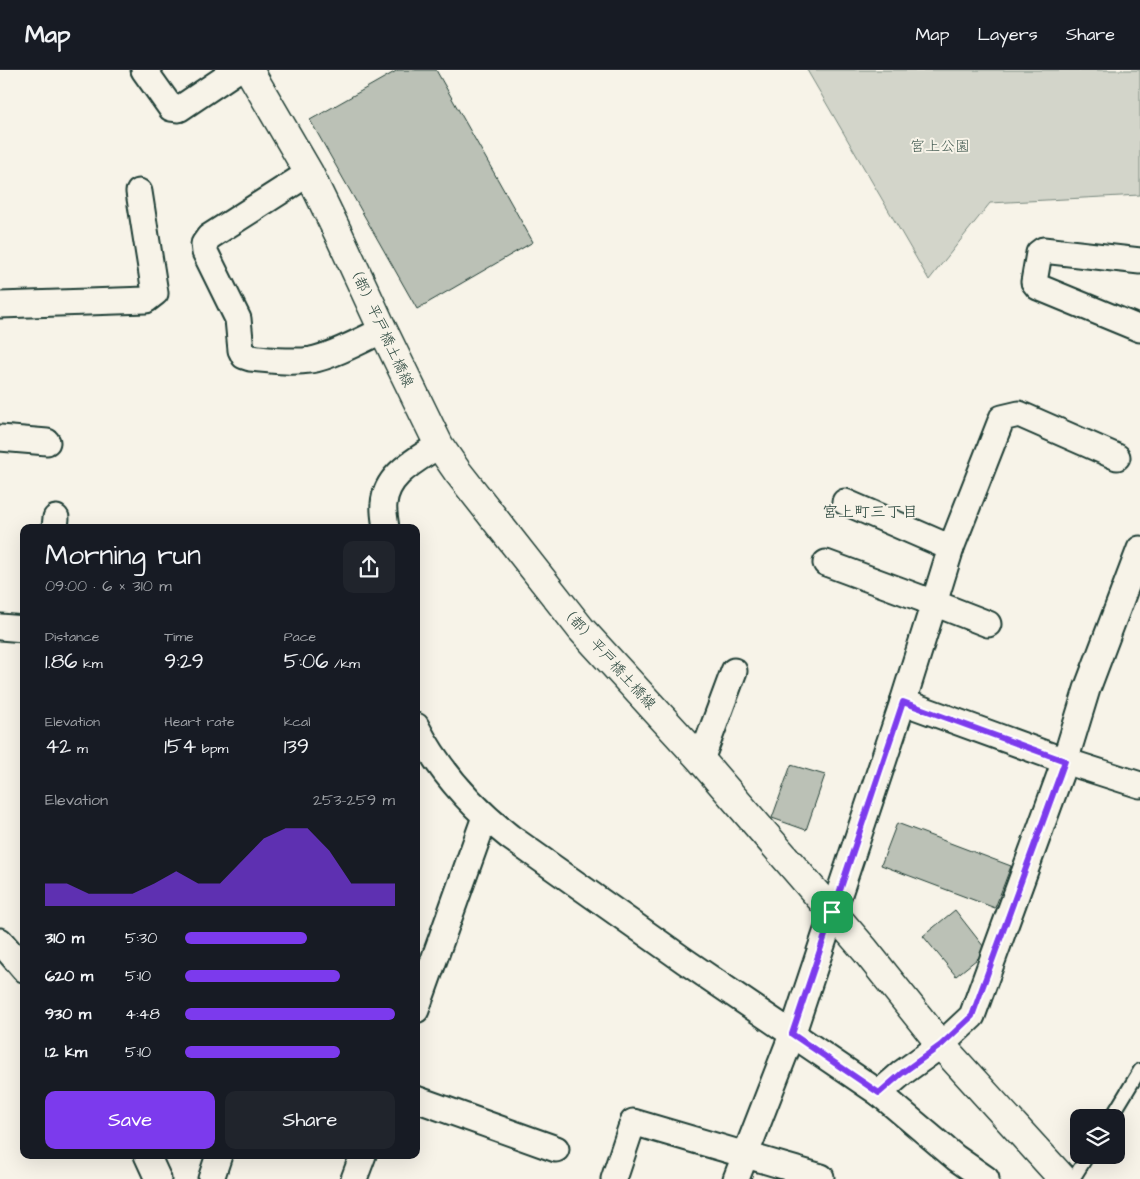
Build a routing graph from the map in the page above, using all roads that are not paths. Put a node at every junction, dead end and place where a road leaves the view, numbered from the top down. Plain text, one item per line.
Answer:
1 (144, 70) edge
2 (237, 70) edge
3 (249, 70) edge
4 (309, 172) junction
5 (139, 192) dead end
6 (1140, 261) edge
7 (0, 305) edge
8 (1140, 328) edge
9 (382, 330) junction
10 (0, 438) edge
11 (47, 442) dead end
12 (439, 445) junction
13 (1117, 457) dead end
14 (845, 502) dead end
15 (386, 524) edge
16 (951, 548) junction
17 (1140, 549) edge
18 (826, 563) dead end
19 (934, 604) junction
20 (988, 624) dead end
21 (0, 627) edge
22 (20, 628) edge
23 (734, 671) dead end
24 (903, 702) junction
25 (420, 732) edge
26 (701, 760) junction
27 (1065, 761) junction
28 (1140, 785) edge
29 (485, 817) junction
30 (832, 912) junction
31 (0, 941) edge
32 (20, 964) edge
33 (420, 999) edge
34 (792, 1034) junction
35 (941, 1045) junction
36 (1140, 1070) edge
37 (879, 1093) junction
38 (420, 1100) edge
39 (1116, 1109) edge
40 (556, 1149) dead end
41 (745, 1154) junction
42 (149, 1159) edge
43 (218, 1159) edge
44 (362, 1159) edge
45 (1082, 1164) edge
46 (821, 1177) dead end
47 (158, 1179) edge
48 (211, 1179) edge
49 (354, 1179) edge
50 (614, 1179) edge
51 (736, 1179) edge
52 (986, 1179) edge
53 (1063, 1179) edge
54 (1073, 1179) edge

1 - 2 street
3 - 4 street, （都）平戸橋土橋線
4 - 9 street, （都）平戸橋土橋線
4 - 9 street
5 - 7 street
6 - 8 street
9 - 12 street, （都）平戸橋土橋線
10 - 11 street
12 - 15 street
12 - 26 street, （都）平戸橋土橋線
13 - 16 street
14 - 16 street
16 - 19 street
17 - 27 street
18 - 19 street
19 - 20 street
19 - 24 street
21 - 22 street
23 - 26 street
24 - 27 street
24 - 30 street
25 - 29 street
26 - 30 street, （都）平戸橋土橋線
27 - 28 street
27 - 35 street
29 - 33 street
29 - 34 street
30 - 34 street
30 - 35 street, （都）平戸橋土橋線
31 - 32 street
34 - 37 street
34 - 41 street
35 - 37 street
35 - 53 street, （都）平戸橋土橋線
36 - 39 lane
37 - 52 street
38 - 40 street
41 - 46 street
41 - 50 street
41 - 51 street
42 - 47 street
43 - 48 street
44 - 49 street
45 - 54 lane

